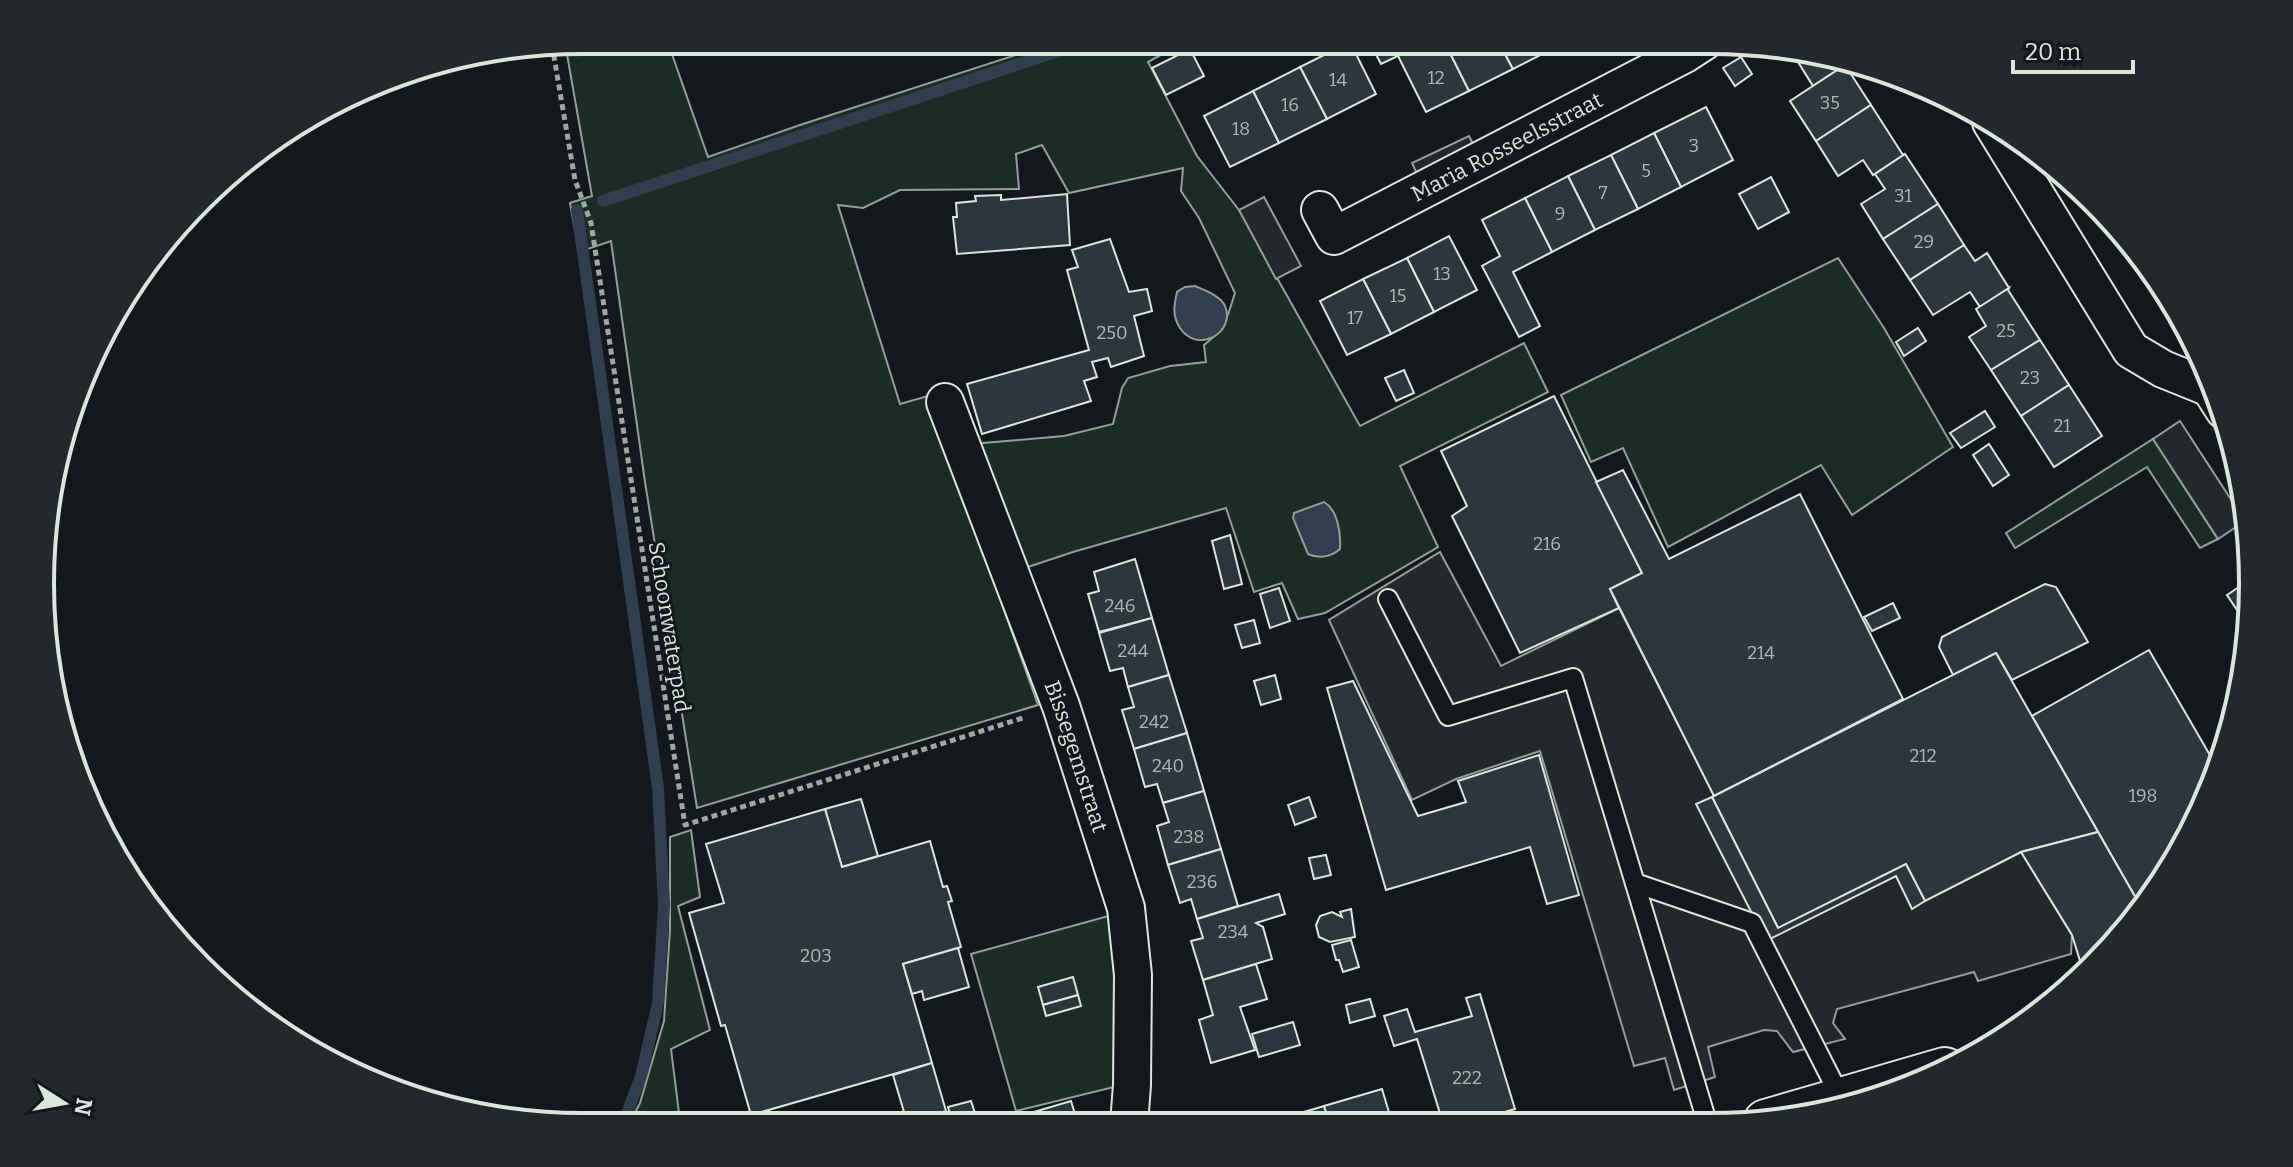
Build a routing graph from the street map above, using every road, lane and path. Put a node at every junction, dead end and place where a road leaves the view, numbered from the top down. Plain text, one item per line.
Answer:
1 (1685, 54) edge
2 (554, 55) edge
3 (2004, 143) edge
4 (1320, 210) dead end
5 (2200, 384) edge
6 (945, 402) dead end
7 (1388, 599) dead end
8 (1061, 706) junction
9 (1635, 883) junction
10 (1840, 1097) edge
11 (1130, 1113) edge
12 (1704, 1113) edge

1 - 4 street, Maria Rosseelsstraat
2 - 8 path, Schoonwaterpad
3 - 5 street
6 - 8 street, Bissegemstraat
7 - 9 lane
8 - 11 street, Bissegemstraat
9 - 10 lane
9 - 12 lane

